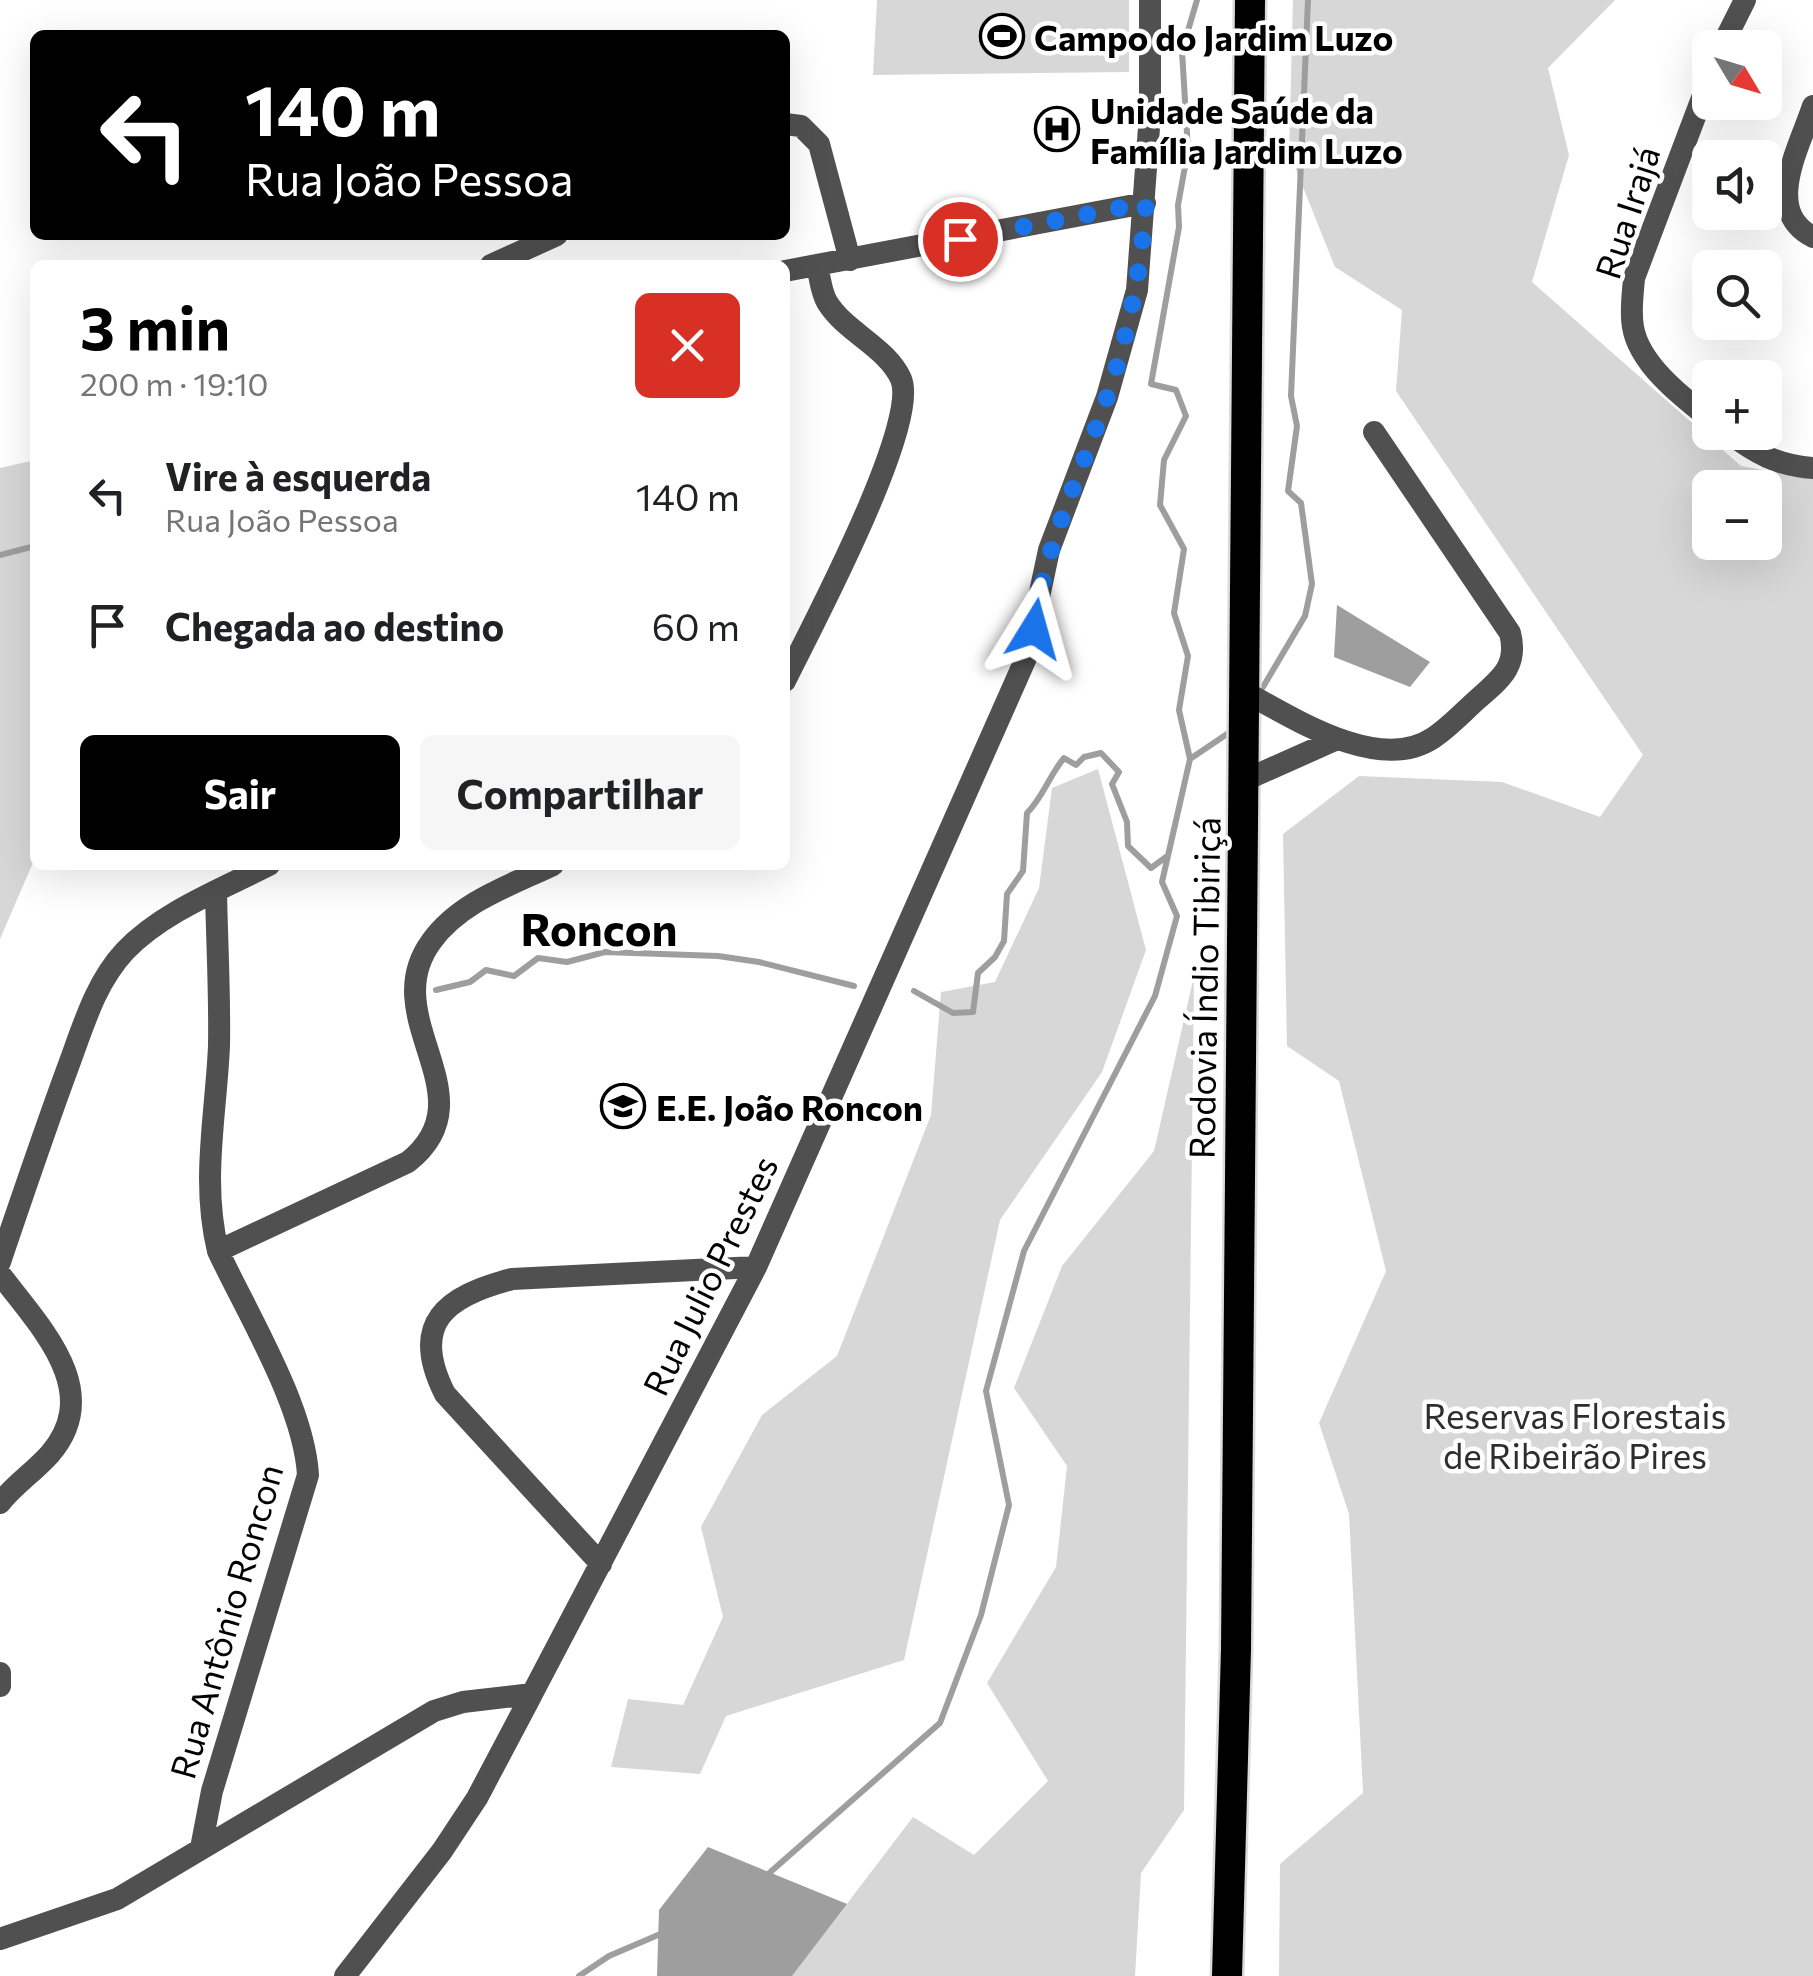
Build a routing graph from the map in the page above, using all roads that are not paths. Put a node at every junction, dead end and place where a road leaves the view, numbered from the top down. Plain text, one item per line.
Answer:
1 (1150, 0) edge
2 (1250, 0) edge
3 (1745, 0) edge
4 (1730, 30) edge
5 (1813, 106) edge
6 (1694, 120) edge
7 (793, 125) edge
8 (1146, 203) junction
9 (1813, 238) edge
10 (546, 240) edge
11 (502, 260) edge
12 (850, 260) junction
13 (817, 266) junction
14 (790, 270) edge
15 (1692, 403) edge
16 (1374, 432) dead end
17 (1751, 450) edge
18 (1813, 468) edge
19 (792, 648) edge
20 (1245, 692) junction
21 (1335, 740) junction
22 (1244, 782) junction
23 (259, 870) edge
24 (543, 870) edge
25 (216, 892) junction
26 (218, 1251) junction
27 (0, 1262) edge
28 (756, 1266) junction
29 (0, 1274) edge
30 (0, 1503) edge
31 (601, 1564) junction
32 (0, 1673) edge
33 (0, 1686) edge
34 (532, 1694) junction
35 (201, 1848) junction
36 (0, 1938) edge
37 (346, 1976) edge
38 (1227, 1976) edge

1 - 8 street, Rua Julio Prestes
2 - 20 highway, Rodovia Índio Tibiriçá
3 - 4 street
5 - 9 street
6 - 15 street, Rua Irajá
7 - 12 street
8 - 12 street
8 - 28 street, Rua Julio Prestes
10 - 11 street
12 - 13 street
13 - 14 street
13 - 19 street
16 - 21 street
17 - 18 street
20 - 21 street
20 - 22 highway, Rodovia Índio Tibiriçá
21 - 22 street
22 - 38 highway, Rodovia Índio Tibiriçá
23 - 25 street
24 - 26 street
25 - 26 street, Rua Antônio Roncon
25 - 27 street
26 - 35 street, Rua Antônio Roncon
28 - 31 street, Rua Julio Prestes
28 - 31 street
29 - 30 street
31 - 34 street, Rua Julio Prestes
32 - 33 street
34 - 35 street
34 - 37 street, Rua Julio Prestes
35 - 36 street

